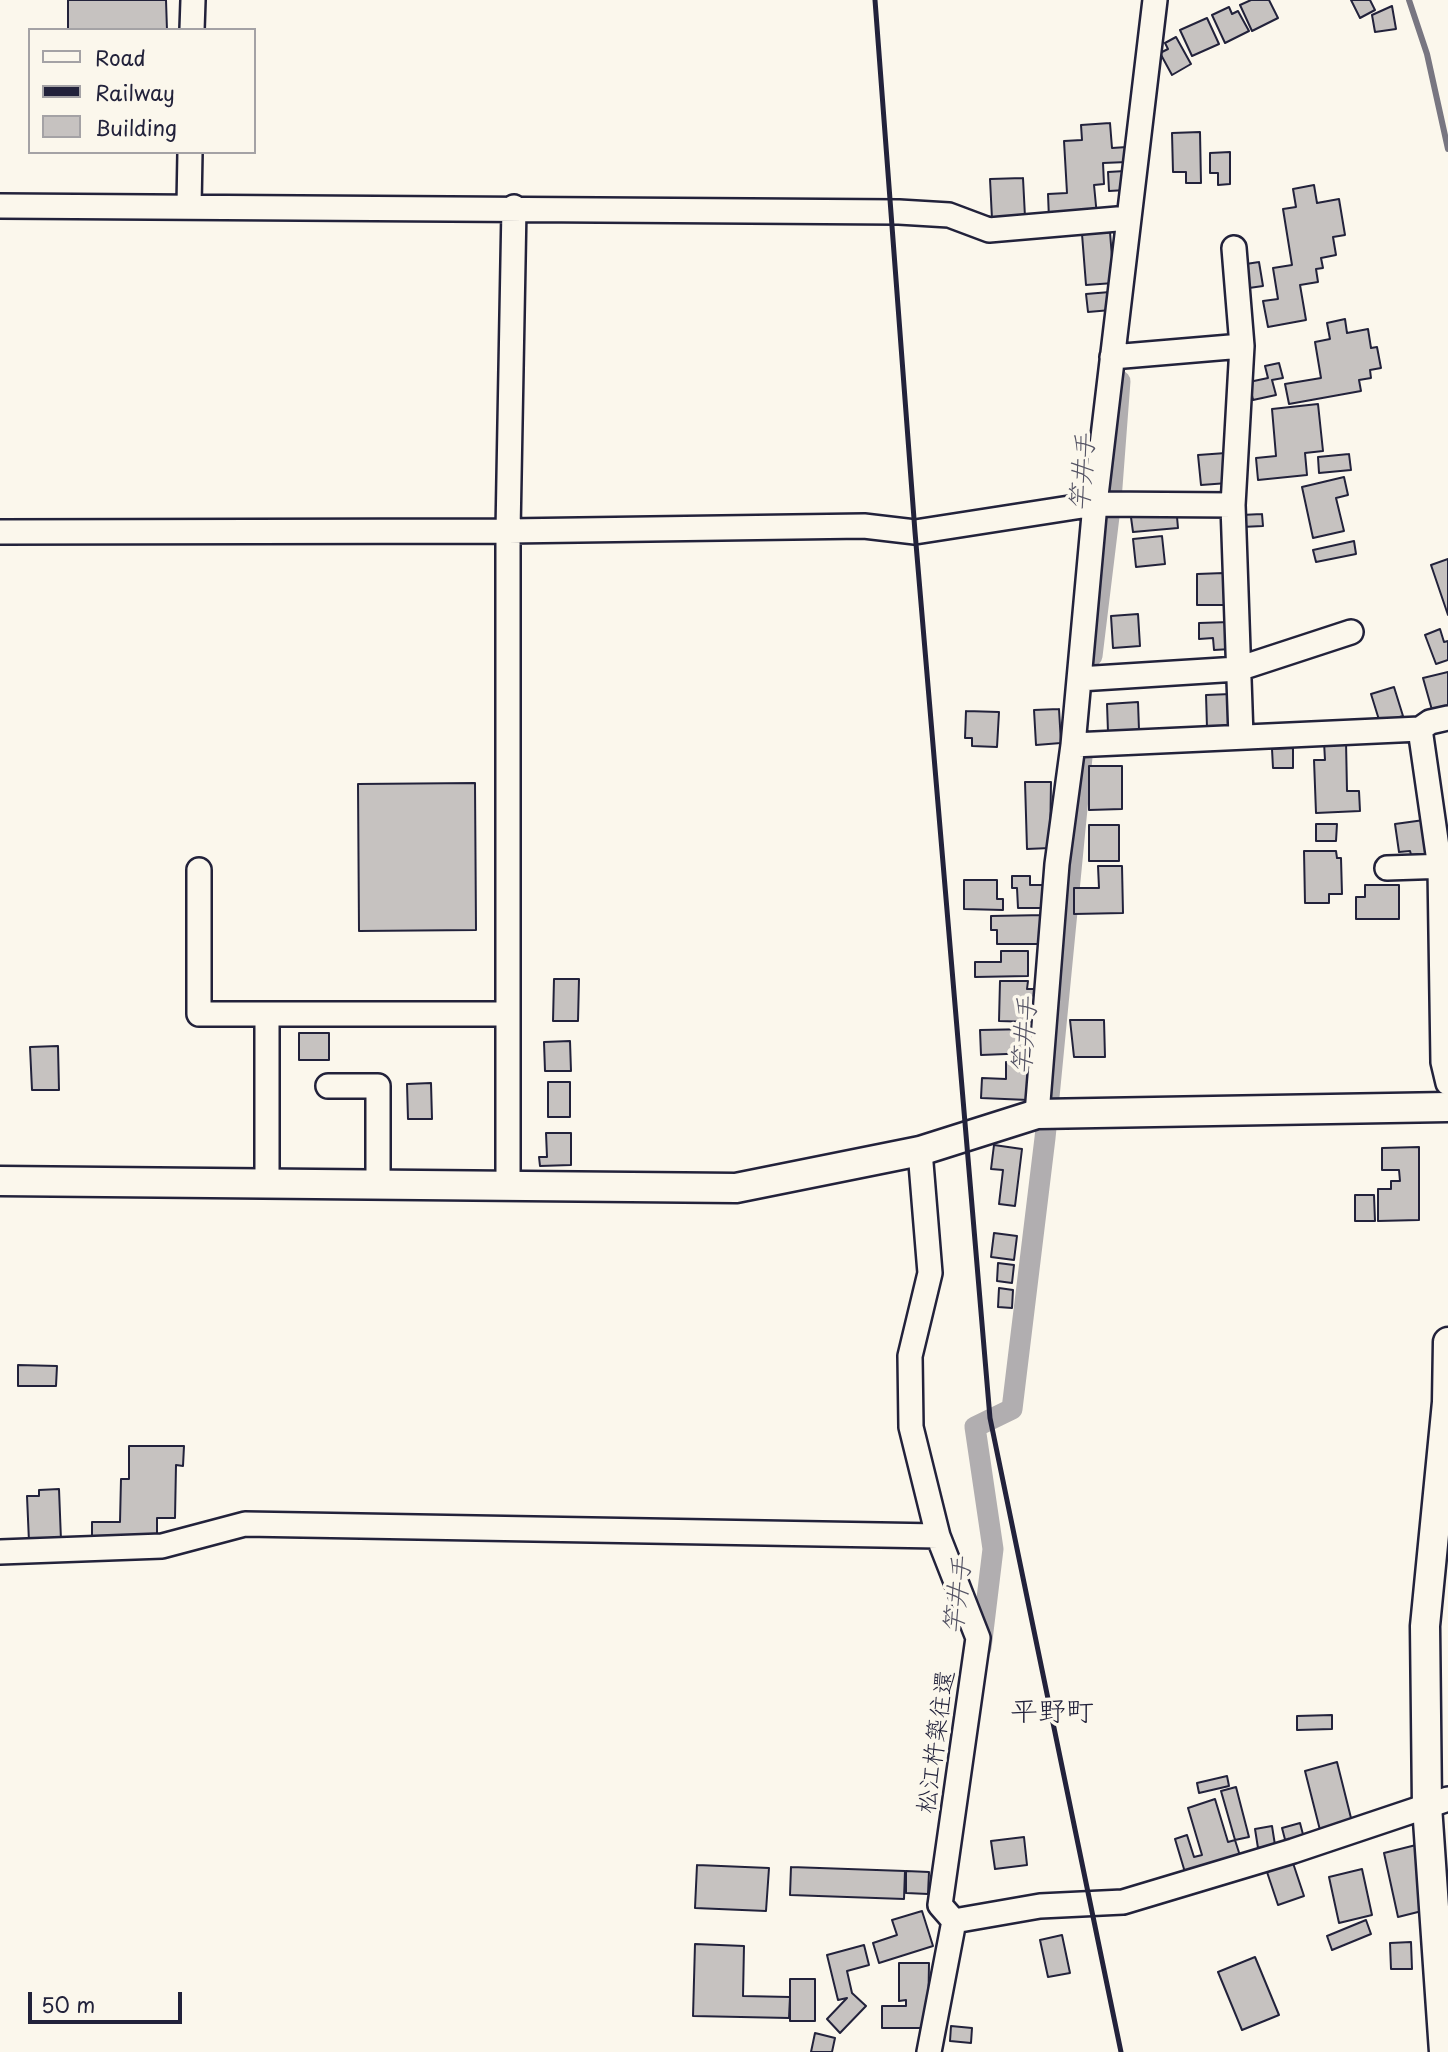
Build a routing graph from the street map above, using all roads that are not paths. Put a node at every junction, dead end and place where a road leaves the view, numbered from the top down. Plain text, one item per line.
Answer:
1 (192, 0) edge
2 (1155, 0) edge
3 (192, 28) edge
4 (190, 154) edge
5 (0, 206) edge
6 (189, 206) junction
7 (514, 207) junction
8 (1129, 218) junction
9 (1234, 248) dead end
10 (1242, 346) junction
11 (1112, 357) junction
12 (1095, 504) junction
13 (1233, 505) junction
14 (508, 531) junction
15 (0, 532) edge
16 (1351, 632) dead end
17 (1238, 669) junction
18 (1079, 679) junction
19 (1448, 718) edge
20 (1420, 729) junction
21 (1241, 737) junction
22 (1073, 745) junction
23 (1444, 867) edge
24 (1387, 868) dead end
25 (199, 870) dead end
26 (508, 1014) junction
27 (267, 1015) junction
28 (1448, 1083) edge
29 (328, 1086) dead end
30 (1448, 1107) edge
31 (1037, 1114) junction
32 (920, 1151) junction
33 (0, 1181) edge
34 (267, 1183) junction
35 (378, 1184) junction
36 (508, 1185) junction
37 (1448, 1342) edge
38 (938, 1536) junction
39 (0, 1552) edge
40 (1437, 1802) edge
41 (954, 1921) junction
42 (929, 2052) edge
43 (1444, 2052) edge

1 - 3 street
2 - 8 street
4 - 6 street
5 - 6 street
6 - 7 street
7 - 8 street
7 - 14 street
8 - 11 street
9 - 10 street
10 - 11 street
10 - 13 street
11 - 12 street
12 - 13 street
12 - 14 street
12 - 18 street
13 - 17 street
14 - 15 street
14 - 26 street
16 - 17 street
17 - 18 street
17 - 21 street
18 - 22 street
19 - 20 street
20 - 21 street
20 - 23 street
21 - 22 street
22 - 31 street
23 - 24 street
23 - 28 street
25 - 27 street
26 - 27 street
26 - 36 street
27 - 34 street
29 - 35 street
30 - 31 street
31 - 32 street
32 - 36 street
32 - 38 street, 松江杵築往還
33 - 34 street
34 - 35 street
35 - 36 street
37 - 40 street
38 - 39 street
38 - 41 street, 松江杵築往還
40 - 41 street
40 - 43 street
41 - 42 street

